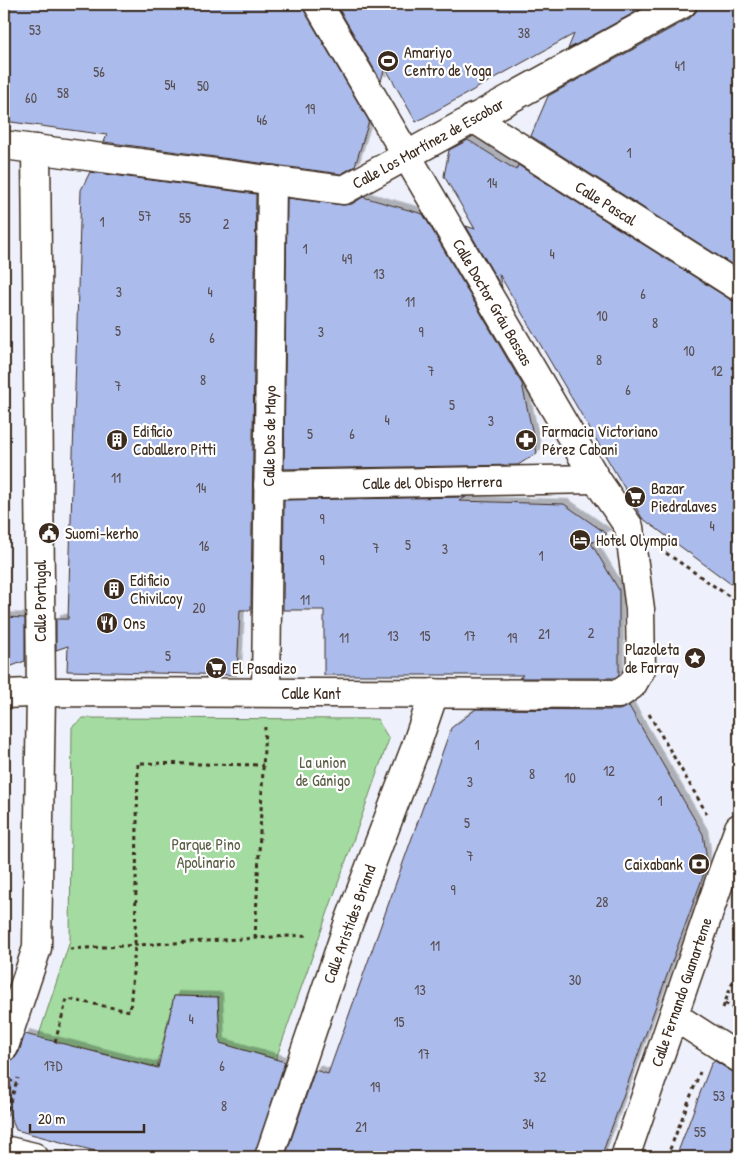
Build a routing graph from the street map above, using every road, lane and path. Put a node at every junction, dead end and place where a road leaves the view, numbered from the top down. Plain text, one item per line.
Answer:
1 (318, 4) edge
2 (664, 8) edge
3 (473, 118) junction
4 (4, 144) edge
5 (36, 149) junction
6 (407, 155) junction
7 (272, 180) junction
8 (739, 287) edge
9 (596, 479) junction
10 (268, 485) junction
11 (629, 527) junction
12 (739, 604) edge
13 (626, 690) junction
14 (434, 693) junction
15 (4, 694) edge
16 (40, 694) junction
17 (265, 705) junction
18 (263, 765) junction
19 (735, 841) edge
20 (311, 935) dead end
21 (255, 938) junction
22 (135, 945) junction
23 (68, 950) dead end
24 (725, 1003) dead end
25 (739, 1013) edge
26 (674, 1016) junction
27 (55, 1042) dead end
28 (4, 1047) edge
29 (739, 1058) edge
30 (19, 1076) dead end
31 (4, 1120) edge
32 (4, 1150) edge
33 (34, 1157) edge
34 (269, 1157) edge
35 (625, 1157) edge

1 - 6 street, Calle Doctor Gráu Bassas
2 - 3 street, Calle Los Martínez de Escobar
3 - 6 street, Calle Los Martínez de Escobar
3 - 8 street, Calle Pascal
4 - 5 street, Calle Los Martínez de Escobar
5 - 7 street, Calle Los Martínez de Escobar
5 - 16 street, Calle Portugal
6 - 7 street, Calle Los Martínez de Escobar
6 - 9 street, Calle Doctor Gráu Bassas
7 - 10 street, Calle Dos de Mayo
9 - 10 street, Calle del Obispo Herrera
9 - 11 street, Calle Doctor Gráu Bassas
10 - 17 street, Calle Dos de Mayo
11 - 12 path
11 - 13 street, Calle Doctor Gráu Bassas
13 - 14 street, Calle Kant
13 - 19 path
14 - 17 street, Calle Kant
14 - 34 street, Calle Aristides Briand
15 - 16 street, Calle Kant
16 - 17 street, Calle Kant
16 - 28 street, Calle Portugal
17 - 18 path
18 - 21 path
18 - 22 path
19 - 26 street, Calle Fernando Guanarteme
20 - 21 path
21 - 22 path
22 - 23 path
22 - 27 path
24 - 25 path
26 - 29 street
26 - 35 street, Calle Fernando Guanarteme
30 - 31 path
32 - 33 street

